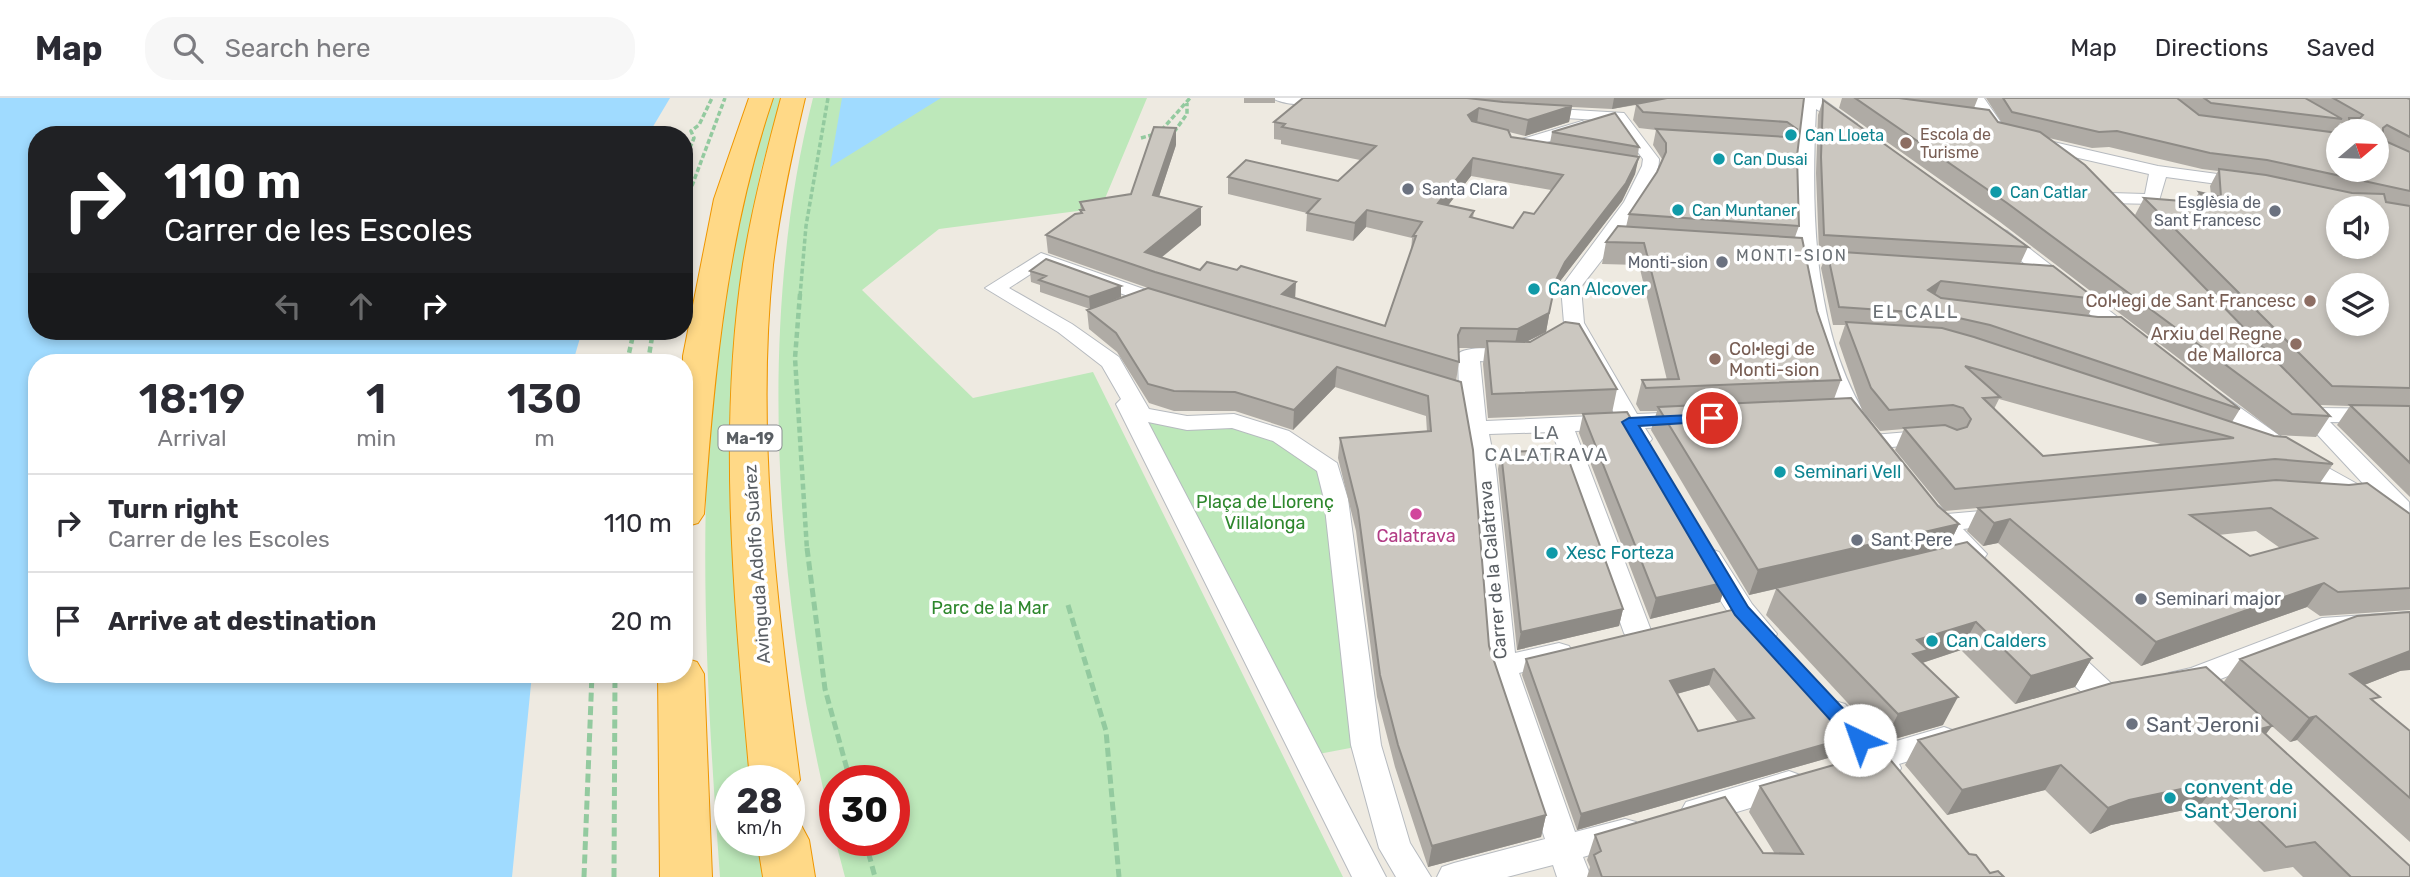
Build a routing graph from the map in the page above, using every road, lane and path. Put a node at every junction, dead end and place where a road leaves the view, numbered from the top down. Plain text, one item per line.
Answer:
1 (712, 98) edge
2 (725, 98) edge
3 (761, 98) edge
4 (793, 98) edge
5 (828, 98) edge
6 (1281, 98) edge
7 (1597, 98) edge
8 (1810, 98) edge
9 (1817, 98) edge
10 (1976, 98) edge
11 (2280, 98) edge
12 (1188, 100) edge
13 (1345, 101) edge
14 (1844, 102) dead end
15 (1638, 111) edge
16 (1525, 112) edge
17 (1615, 116) junction
18 (1964, 118) edge
19 (1990, 121) junction
20 (2326, 122) edge
21 (693, 130) edge
22 (1173, 134) edge
23 (1863, 134) edge
24 (1633, 136) junction
25 (1660, 137) edge
26 (1142, 138) dead end
27 (2041, 145) junction
28 (1556, 153) edge
29 (2158, 171) junction
30 (693, 183) edge
31 (2264, 186) edge
32 (2105, 198) junction
33 (2124, 217) edge
34 (1980, 219) edge
35 (1608, 239) junction
36 (1635, 241) edge
37 (1781, 250) edge
38 (1811, 257) junction
39 (2010, 271) edge
40 (2049, 274) junction
41 (1148, 297) junction
42 (1174, 304) edge
43 (1112, 310) edge
44 (1088, 319) edge
45 (1574, 323) junction
46 (2078, 324) edge
47 (2117, 326) junction
48 (1065, 328) junction
49 (1822, 333) junction
50 (1847, 334) edge
51 (2149, 350) edge
52 (1105, 365) dead end
53 (2191, 383) edge
54 (2282, 385) edge
55 (1444, 388) edge
56 (1470, 396) junction
57 (1849, 412) junction
58 (1821, 413) edge
59 (2310, 415) junction
60 (2410, 416) edge
61 (1712, 418) edge
62 (1629, 422) junction
63 (693, 425) edge
64 (1561, 425) junction
65 (1478, 429) junction
66 (2220, 434) edge
67 (1873, 442) junction
68 (1947, 442) edge
69 (2286, 455) junction
70 (1650, 457) edge
71 (1889, 462) edge
72 (2360, 495) junction
73 (2309, 496) edge
74 (1919, 499) edge
75 (2032, 514) edge
76 (2409, 517) edge
77 (1938, 523) junction
78 (1700, 540) edge
79 (1963, 562) edge
80 (1068, 605) dead end
81 (2410, 621) edge
82 (2036, 629) edge
83 (1778, 650) edge
84 (1502, 667) junction
85 (591, 683) edge
86 (615, 683) edge
87 (681, 683) edge
88 (1814, 690) edge
89 (2126, 690) junction
90 (2069, 702) edge
91 (1967, 732) edge
92 (1877, 758) junction
93 (774, 765) edge
94 (846, 765) edge
95 (1902, 788) edge
96 (1723, 803) junction
97 (1744, 835) edge
98 (786, 856) edge
99 (869, 856) edge
100 (1570, 863) edge
101 (584, 877) edge
102 (614, 877) edge
103 (686, 877) edge
104 (789, 877) edge
105 (875, 877) edge
106 (1119, 877) edge
107 (1369, 877) edge
108 (1413, 877) edge
109 (1454, 877) edge

1 - 21 path
2 - 30 path
3 - 63 highway
4 - 93 highway, Avinguda Adolfo Suárez / Ma-19
5 - 94 path
6 - 13 street
7 - 17 street
8 - 23 street
8 - 38 street
9 - 14 street
10 - 19 street
11 - 20 street
12 - 22 path
12 - 26 path
15 - 17 street
16 - 17 street
17 - 24 street
17 - 28 street
18 - 19 street
19 - 27 street
24 - 25 street
24 - 35 street
27 - 29 street
27 - 32 street
29 - 31 street
29 - 32 street
32 - 33 street
34 - 40 street
35 - 36 street
35 - 45 street
37 - 38 street
38 - 49 street
39 - 40 street
40 - 47 street
41 - 42 street
41 - 43 street
41 - 48 street
44 - 48 street
45 - 56 street, Carrer de la Calatrava
45 - 62 street
46 - 47 street
47 - 51 street
48 - 108 street
49 - 50 street
49 - 57 street
52 - 107 street
53 - 69 street
54 - 59 street
55 - 56 street
56 - 65 street, Carrer de la Calatrava
57 - 58 street
57 - 67 street
59 - 60 street
59 - 76 street
61 - 62 street
62 - 64 street
62 - 70 street
64 - 65 street
64 - 84 street
65 - 84 street, Carrer de la Calatrava
66 - 69 street
67 - 68 street
67 - 71 street
69 - 72 street
72 - 73 street
72 - 76 street
74 - 77 street
75 - 77 street
77 - 79 street
78 - 83 street
80 - 106 path
81 - 89 street
82 - 89 street
84 - 100 street, Carrer de la Calatrava
85 - 101 path
86 - 102 path
87 - 103 highway
88 - 92 street
89 - 90 street
91 - 92 street
92 - 95 street
92 - 96 street
96 - 97 street
96 - 100 street
98 - 104 highway
99 - 105 path
100 - 109 street

